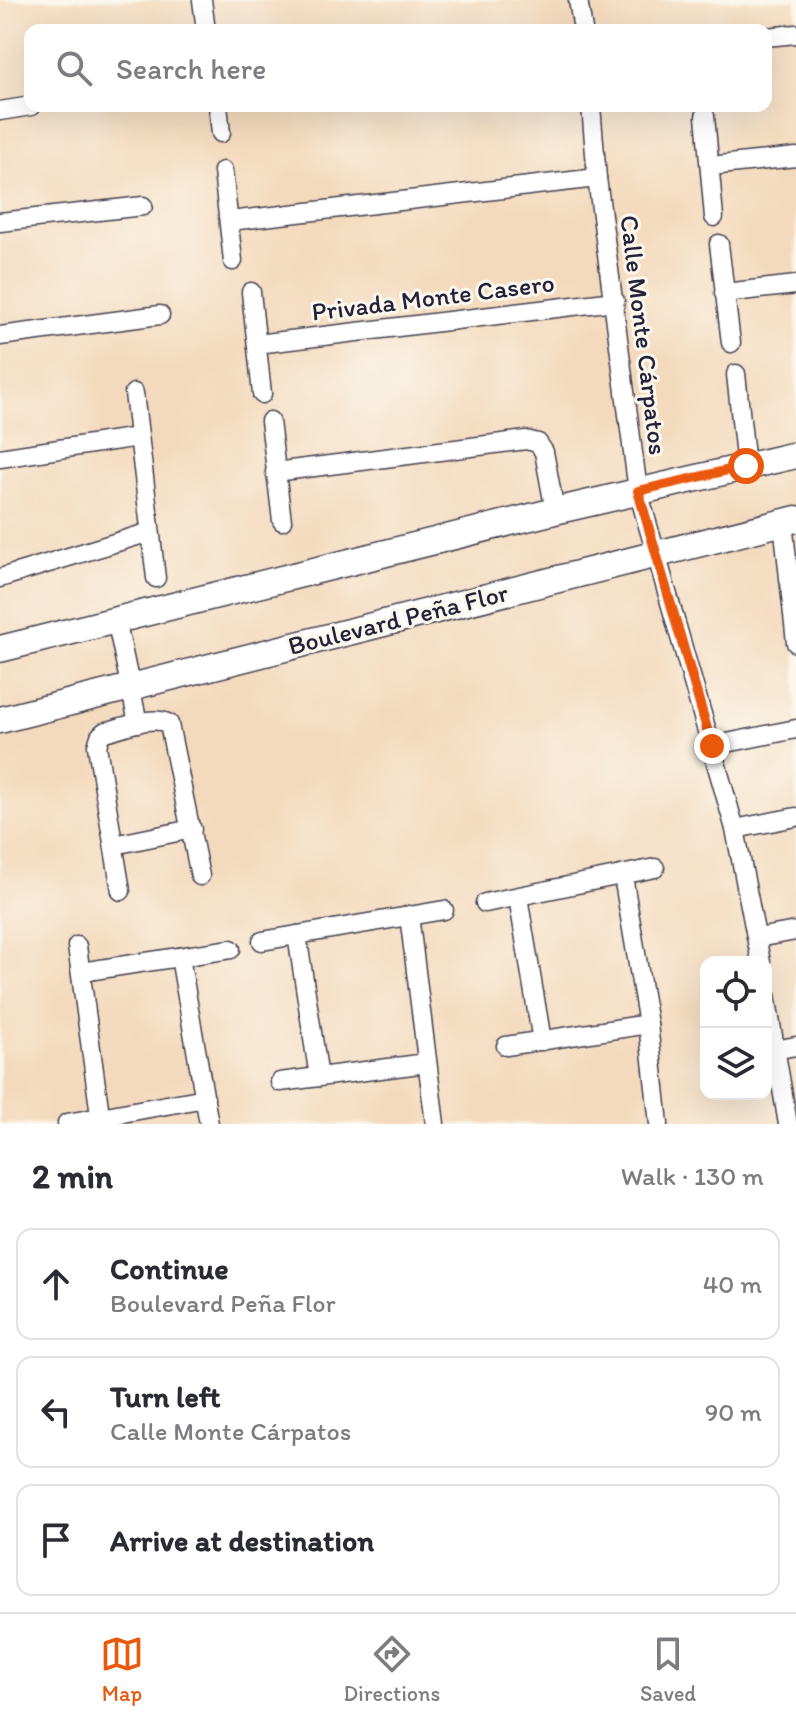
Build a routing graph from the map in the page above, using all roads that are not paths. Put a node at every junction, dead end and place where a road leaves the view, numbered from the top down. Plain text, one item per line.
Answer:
1 (202, 0) edge
2 (578, 0) edge
3 (205, 23) dead end
4 (582, 24) edge
5 (796, 34) edge
6 (772, 36) edge
7 (24, 107) edge
8 (0, 111) edge
9 (219, 112) edge
10 (592, 112) edge
11 (705, 116) dead end
12 (221, 133) dead end
13 (796, 157) edge
14 (710, 166) junction
15 (223, 171) dead end
16 (597, 178) junction
17 (143, 206) dead end
18 (714, 217) dead end
19 (230, 221) junction
20 (0, 222) edge
21 (719, 244) dead end
22 (233, 261) dead end
23 (796, 285) edge
24 (251, 292) dead end
25 (724, 293) junction
26 (615, 301) junction
27 (160, 315) dead end
28 (0, 336) edge
29 (731, 343) dead end
30 (257, 344) junction
31 (736, 374) dead end
32 (134, 393) dead end
33 (262, 394) dead end
34 (270, 421) dead end
35 (138, 437) junction
36 (796, 455) edge
37 (0, 458) edge
38 (746, 466) junction
39 (275, 472) junction
40 (638, 491) junction
41 (555, 511) junction
42 (282, 521) dead end
43 (789, 521) edge
44 (150, 532) junction
45 (655, 553) junction
46 (0, 578) edge
47 (156, 578) dead end
48 (116, 619) junction
49 (796, 643) edge
50 (0, 649) edge
51 (130, 687) junction
52 (0, 720) edge
53 (138, 723) junction
54 (796, 729) edge
55 (712, 746) junction
56 (796, 817) edge
57 (192, 829) junction
58 (735, 829) junction
59 (114, 845) junction
60 (655, 868) dead end
61 (200, 876) dead end
62 (623, 876) junction
63 (121, 891) dead end
64 (518, 897) junction
65 (485, 903) dead end
66 (444, 910) dead end
67 (409, 915) junction
68 (796, 931) edge
69 (297, 935) junction
70 (757, 938) junction
71 (262, 941) dead end
72 (77, 946) dead end
73 (231, 949) dead end
74 (760, 956) edge
75 (180, 957) junction
76 (81, 972) junction
77 (648, 1024) junction
78 (771, 1028) edge
79 (542, 1041) junction
80 (506, 1046) dead end
81 (796, 1046) edge
82 (774, 1050) junction
83 (427, 1063) junction
84 (319, 1077) junction
85 (280, 1082) dead end
86 (205, 1098) junction
87 (100, 1115) junction
88 (67, 1123) edge
89 (209, 1124) edge
90 (435, 1124) edge
91 (659, 1124) edge
92 (788, 1124) edge

1 - 3 street
2 - 4 street
5 - 6 street
7 - 8 street
9 - 12 street
10 - 16 street, Calle Monte Cárpatos
11 - 14 street
13 - 14 street
14 - 18 street
15 - 19 street
16 - 19 street
16 - 26 street, Calle Monte Cárpatos
17 - 20 street
19 - 22 street
21 - 25 street
23 - 25 street
24 - 30 street
25 - 29 street
26 - 30 street, Privada Monte Casero
26 - 40 street, Calle Monte Cárpatos
27 - 28 street
30 - 33 street
31 - 38 street
32 - 35 street
34 - 39 street
35 - 37 street
35 - 44 street
36 - 38 main road
38 - 40 main road
39 - 41 street
39 - 42 street
40 - 41 main road
40 - 45 street, Calle Monte Cárpatos
41 - 48 main road
43 - 45 main road, Boulevard Peña Flor
43 - 49 street
44 - 46 street
44 - 47 street
45 - 51 main road, Boulevard Peña Flor
45 - 55 street, Calle Monte Cárpatos
48 - 50 main road
48 - 51 street
51 - 52 main road, Boulevard Peña Flor
51 - 53 street
53 - 57 street
53 - 59 street
54 - 55 street
55 - 58 street, Calle Monte Cárpatos
56 - 58 street
57 - 59 street
57 - 61 street
58 - 70 street, Calle Monte Cárpatos
59 - 63 street
60 - 62 street
62 - 64 street
62 - 77 street
64 - 65 street
64 - 79 street
66 - 67 street
67 - 69 street
67 - 83 street
68 - 70 street
69 - 71 street
69 - 84 street
70 - 74 street, Calle Monte Cárpatos
72 - 76 street
73 - 75 street
75 - 76 street
75 - 86 street
76 - 87 street
77 - 79 street
77 - 91 street
78 - 82 street
79 - 80 street
81 - 82 street
82 - 92 street
83 - 84 street
83 - 90 street
84 - 85 street
86 - 87 street
86 - 89 street
87 - 88 street

